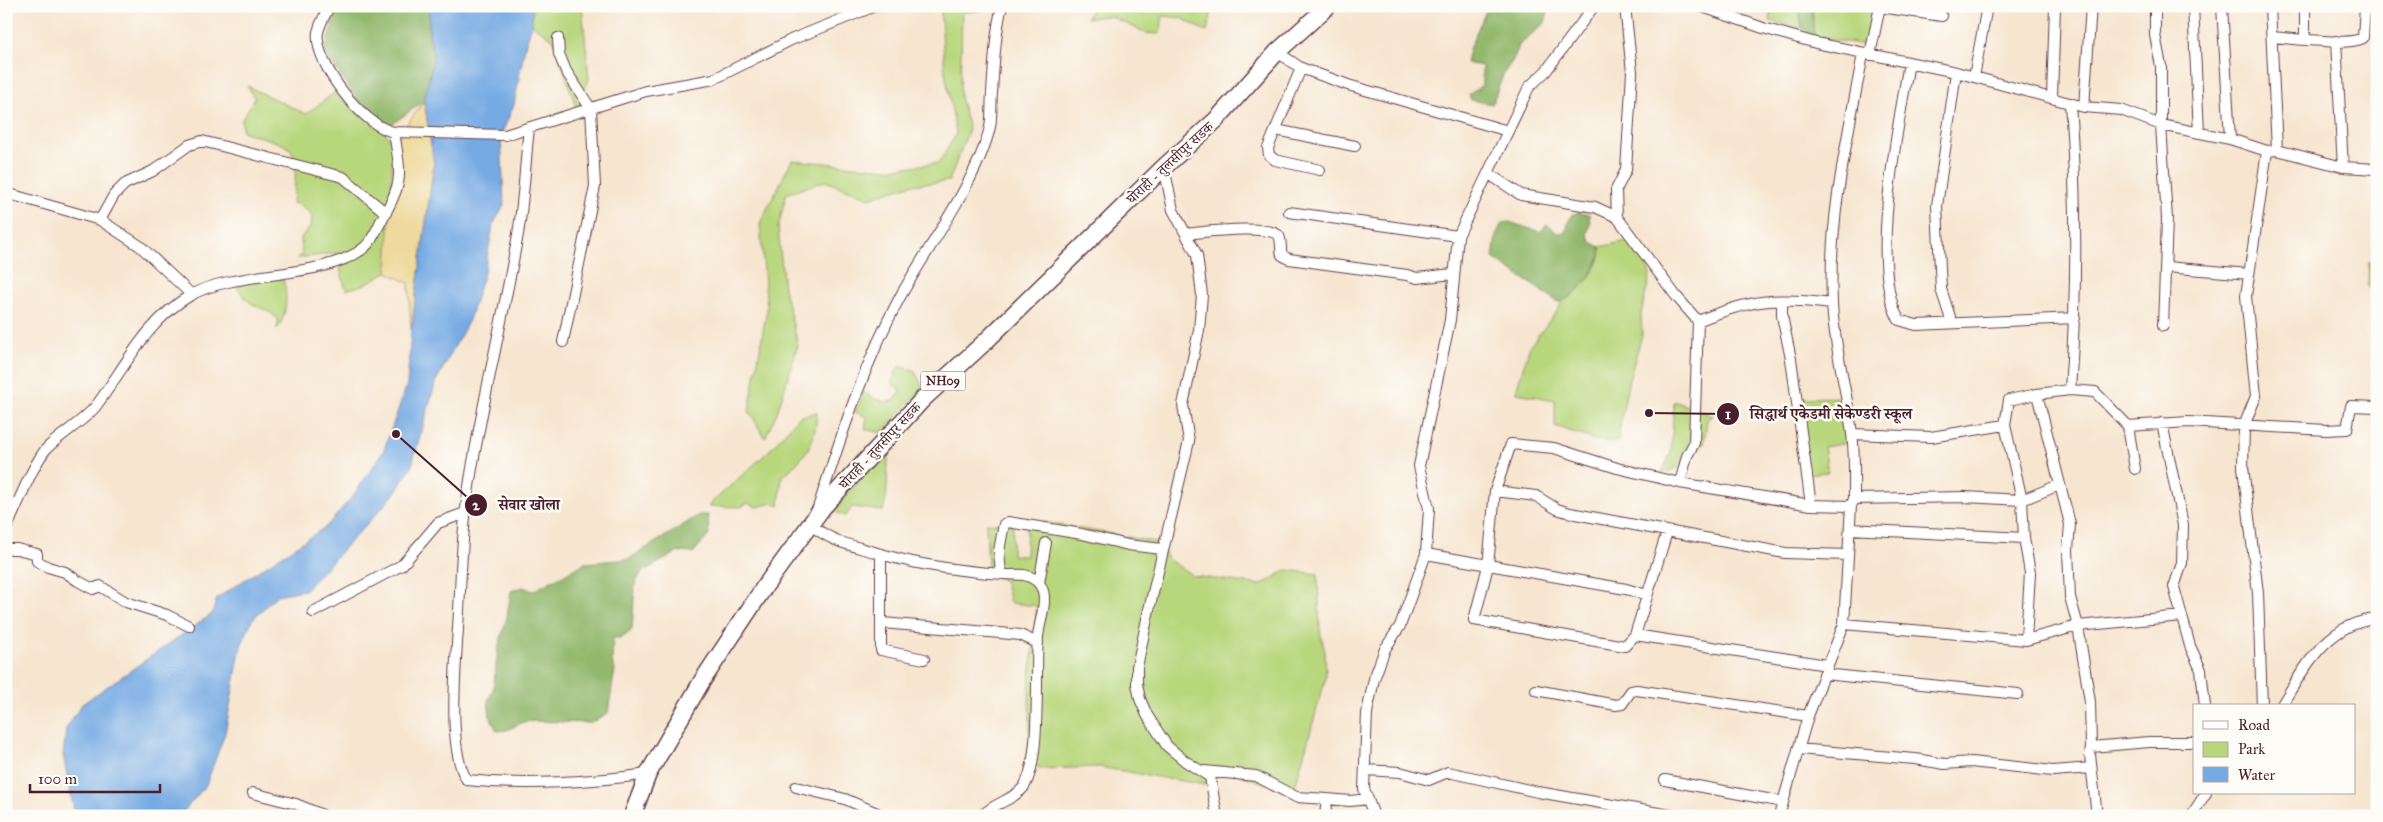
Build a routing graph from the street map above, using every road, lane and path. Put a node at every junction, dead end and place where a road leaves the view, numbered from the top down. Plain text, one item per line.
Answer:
1 (329, 6) edge
2 (874, 6) edge
3 (1002, 6) edge
4 (1328, 6) edge
5 (1594, 6) edge
6 (1625, 6) edge
7 (1700, 6) edge
8 (1986, 6) edge
9 (2055, 6) edge
10 (2091, 6) edge
11 (2155, 6) edge
12 (2193, 6) edge
13 (2222, 6) edge
14 (2270, 6) edge
15 (2305, 6) edge
16 (2364, 6) edge
17 (1880, 7) edge
18 (1942, 16) dead end
19 (2272, 37) junction
20 (558, 38) dead end
21 (2305, 40) junction
22 (2336, 40) junction
23 (1277, 52) junction
24 (1867, 55) junction
25 (1909, 62) junction
26 (1301, 68) junction
27 (1956, 72) junction
28 (1974, 78) junction
29 (2052, 98) junction
30 (2070, 103) junction
31 (2084, 107) junction
32 (591, 109) junction
33 (2160, 125) junction
34 (529, 128) junction
35 (1276, 130) junction
36 (1508, 131) junction
37 (394, 132) junction
38 (2198, 133) junction
39 (2230, 139) junction
40 (1355, 146) dead end
41 (2272, 150) junction
42 (2343, 167) junction
43 (1164, 168) junction
44 (2377, 169) edge
45 (1320, 170) dead end
46 (1489, 174) junction
47 (6, 193) edge
48 (1289, 212) dead end
49 (386, 213) junction
50 (1617, 217) junction
51 (100, 220) junction
52 (1186, 234) junction
53 (1458, 236) junction
54 (2166, 267) junction
55 (1453, 274) junction
56 (2249, 274) junction
57 (192, 295) junction
58 (1782, 301) junction
59 (1832, 304) junction
60 (2075, 318) junction
61 (1698, 322) junction
62 (1952, 322) junction
63 (2163, 326) dead end
64 (563, 342) dead end
65 (2070, 390) junction
66 (2037, 394) junction
67 (2377, 406) edge
68 (2162, 423) junction
69 (2005, 425) junction
70 (2128, 426) junction
71 (2244, 426) junction
72 (1852, 434) junction
73 (2135, 469) dead end
74 (1680, 483) junction
75 (2059, 485) junction
76 (1495, 490) junction
77 (2022, 500) junction
78 (1853, 502) junction
79 (1811, 505) junction
80 (465, 513) junction
81 (812, 524) junction
82 (6, 529) edge
83 (1850, 529) junction
84 (1667, 532) junction
85 (2024, 538) junction
86 (1046, 543) dead end
87 (6, 549) edge
88 (1162, 549) junction
89 (881, 554) junction
90 (1426, 554) junction
91 (1848, 555) junction
92 (1488, 566) junction
93 (1001, 574) junction
94 (1039, 583) junction
95 (1648, 595) junction
96 (313, 612) dead end
97 (2182, 616) junction
98 (2377, 619) edge
99 (882, 624) junction
100 (1844, 624) junction
101 (189, 626) dead end
102 (2078, 626) junction
103 (1635, 634) junction
104 (2026, 640) junction
105 (1038, 643) junction
106 (924, 659) dead end
107 (1826, 669) junction
108 (1536, 690) dead end
109 (2018, 694) dead end
110 (2205, 704) edge
111 (2262, 704) edge
112 (2282, 704) edge
113 (1808, 716) junction
114 (2193, 742) edge
115 (2091, 747) junction
116 (1798, 749) junction
117 (2091, 768) junction
118 (1366, 770) junction
119 (1203, 771) junction
120 (648, 774) junction
121 (1665, 780) dead end
122 (796, 787) dead end
123 (253, 793) dead end
124 (2205, 794) edge
125 (1327, 799) junction
126 (1368, 799) junction
127 (1783, 802) junction
128 (325, 816) edge
129 (632, 816) edge
130 (884, 816) edge
131 (982, 816) edge
132 (1217, 816) edge
133 (1326, 816) edge
134 (1374, 816) edge
135 (1676, 816) edge
136 (1779, 816) edge
137 (2097, 816) edge
138 (2191, 816) edge

1 - 37 street
2 - 32 street
3 - 81 street
4 - 23 main road, घोराही - तुलसीपुर सडक / NH09
5 - 36 street
6 - 50 street
7 - 24 street
8 - 28 street
9 - 29 street
10 - 31 street
11 - 33 street
12 - 38 street
13 - 39 street
14 - 19 street
15 - 21 street
16 - 22 street
17 - 18 street
17 - 24 street
19 - 21 street
19 - 41 street
20 - 32 street
21 - 22 street
22 - 42 street
23 - 26 street
23 - 43 main road, घोराही - तुलसीपुर सडक / NH09
24 - 25 street
24 - 59 street
25 - 27 street
25 - 62 street
26 - 35 street
26 - 36 street
27 - 28 street
27 - 62 street
28 - 29 street
29 - 30 street
30 - 31 street
30 - 60 street
31 - 33 street
32 - 34 street
32 - 64 street
33 - 38 street
33 - 54 street
34 - 37 street
34 - 80 street
35 - 40 street
35 - 45 street
36 - 46 street
37 - 49 street
38 - 39 street
39 - 41 street
41 - 42 street
41 - 56 street
42 - 44 street
43 - 52 street
43 - 81 main road, घोराही - तुलसीपुर सडक / NH09
46 - 50 street
46 - 53 street
47 - 51 street
48 - 53 street
49 - 51 street
49 - 57 street
50 - 61 street
51 - 57 street
52 - 55 street
52 - 88 street
53 - 55 street
54 - 56 street
54 - 63 street
55 - 90 street
56 - 71 street
57 - 82 street
58 - 59 street
58 - 61 street
58 - 79 street
59 - 72 street
60 - 62 street
60 - 65 street
61 - 74 street
65 - 66 street
65 - 70 street
66 - 69 street
66 - 75 street
67 - 71 street
68 - 70 street
68 - 71 street
68 - 97 street
69 - 72 street
69 - 77 street
70 - 73 street
71 - 111 street
72 - 78 street
74 - 76 street
74 - 79 street
75 - 77 street
75 - 102 street
76 - 84 street
76 - 92 street
77 - 78 street
77 - 85 street
78 - 79 street
78 - 83 street
80 - 96 street
80 - 120 street
81 - 89 street
81 - 120 main road, घोराही - तुलसीपुर सडक / NH09
83 - 85 street
83 - 91 street
84 - 91 street
84 - 95 street
85 - 104 street
86 - 94 street
87 - 101 street
88 - 93 street
88 - 119 street
89 - 93 street
89 - 99 street
90 - 92 street
90 - 118 street
91 - 100 street
92 - 95 street
92 - 103 street
93 - 94 street
94 - 105 street
95 - 103 street
97 - 102 street
97 - 110 street
98 - 112 street
99 - 105 street
99 - 106 street
100 - 104 street
100 - 107 street
102 - 104 street
102 - 115 street
103 - 107 street
105 - 131 street
107 - 109 street
107 - 113 street
108 - 113 street
113 - 116 street
114 - 115 street
115 - 117 street
116 - 117 street
116 - 127 street
117 - 137 street
118 - 126 street
118 - 135 street
119 - 125 street
119 - 132 street
120 - 129 main road, घोराही - तुलसीपुर सडक / NH09
121 - 127 street
122 - 130 street
123 - 128 street
124 - 138 street
125 - 126 street
125 - 133 street
126 - 134 street
127 - 136 street

